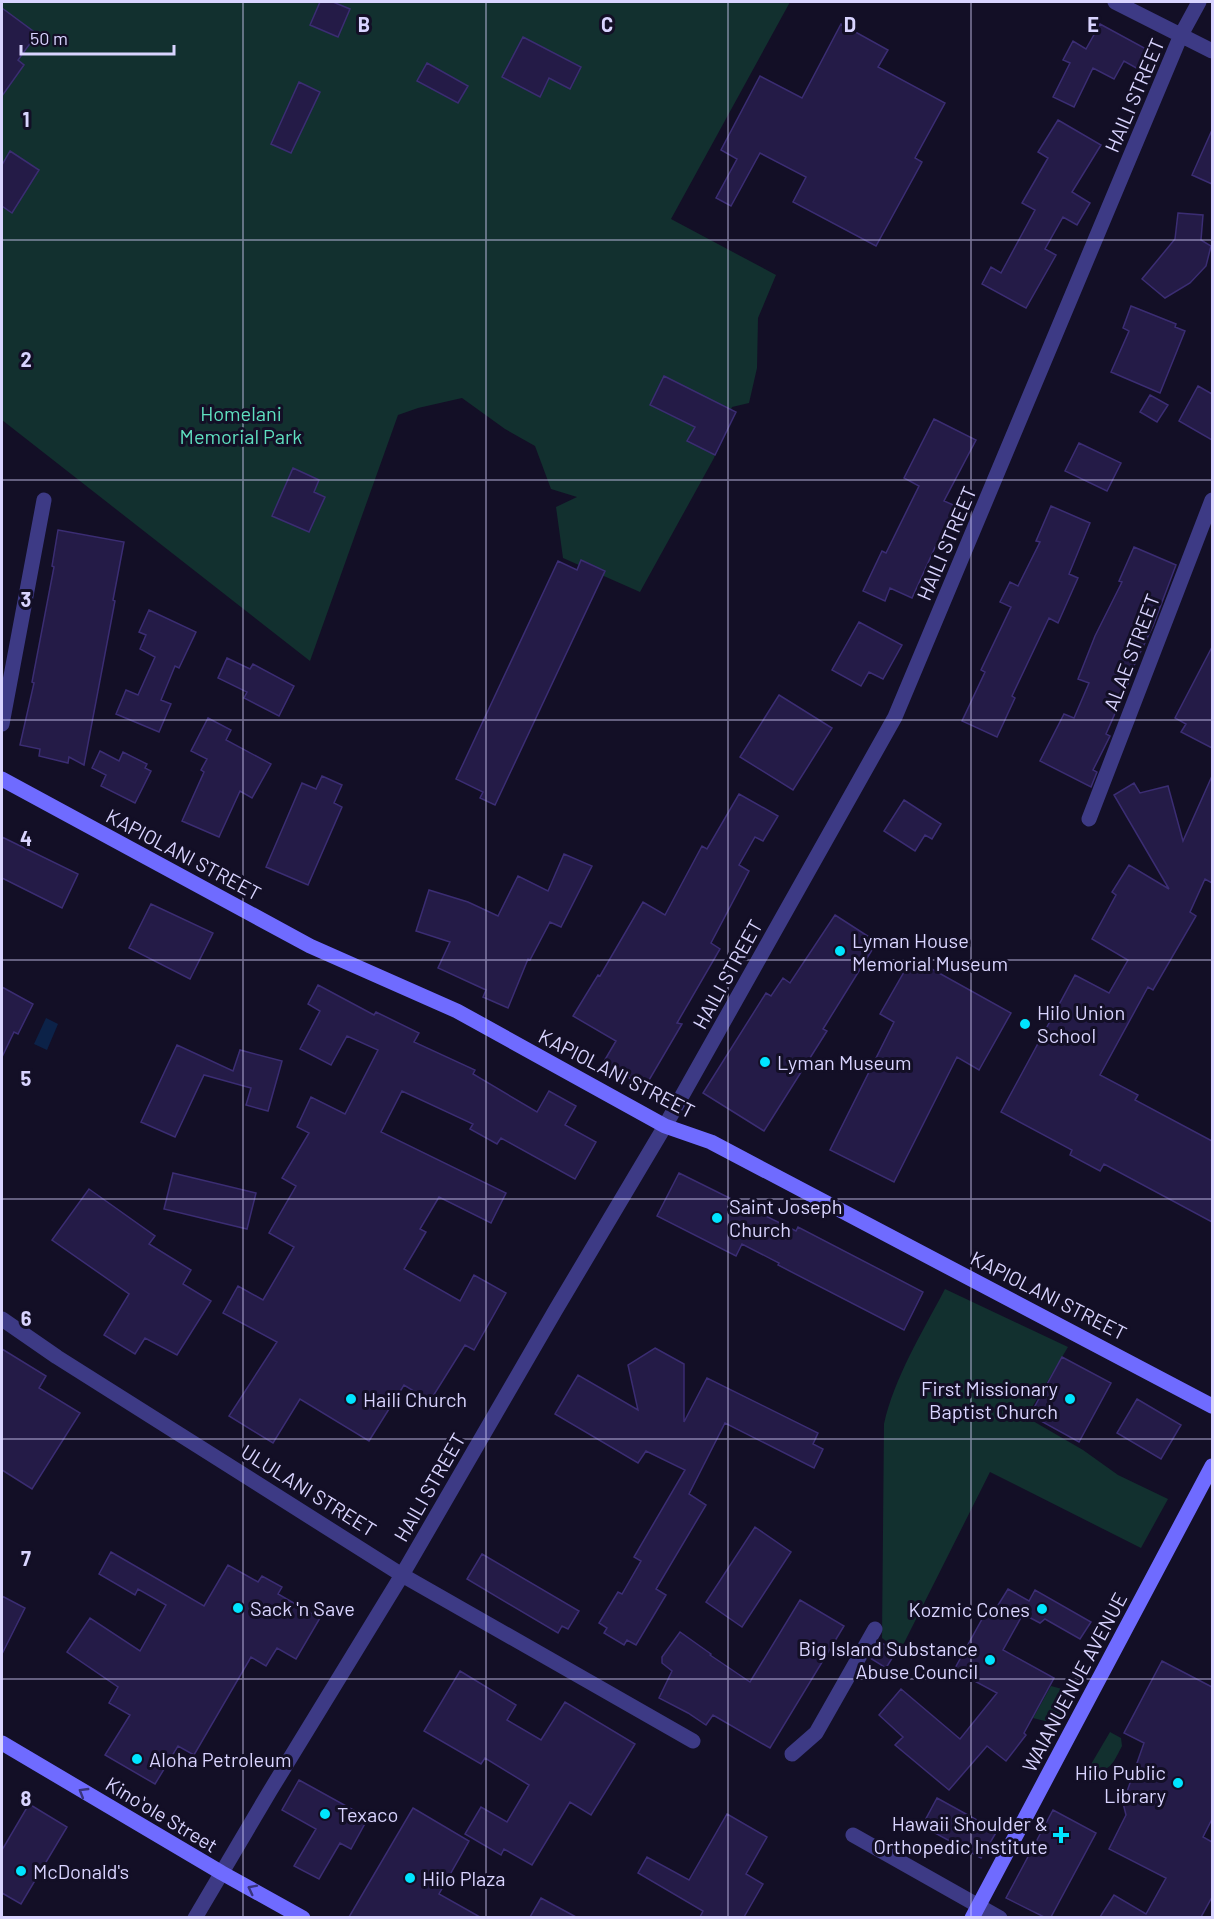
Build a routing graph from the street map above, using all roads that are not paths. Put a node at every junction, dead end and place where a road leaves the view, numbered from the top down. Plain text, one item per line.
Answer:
1 (1115, 2) edge
2 (1198, 2) edge
3 (1181, 35) junction
4 (1212, 51) edge
5 (44, 500) dead end
6 (1212, 500) edge
7 (2, 724) edge
8 (2, 779) edge
9 (1089, 819) dead end
10 (665, 1126) junction
11 (2, 1319) edge
12 (1212, 1406) edge
13 (1212, 1466) edge
14 (402, 1575) junction
15 (875, 1629) dead end
16 (693, 1741) dead end
17 (2, 1743) edge
18 (792, 1754) dead end
19 (852, 1834) dead end
20 (222, 1873) junction
21 (975, 1911) edge
22 (195, 1917) edge
23 (303, 1917) edge
24 (1000, 1917) edge

1 - 3 street
2 - 3 street, HAILI STREET
3 - 4 street
3 - 10 street, HAILI STREET
5 - 7 street
6 - 9 street, ALAE STREET
8 - 10 street, KAPIOLANI STREET
10 - 12 street, KAPIOLANI STREET
10 - 14 street, HAILI STREET
11 - 14 street, ULULANI STREET
13 - 21 street, WAIANUENUE AVENUE
14 - 16 street, ULULANI STREET
14 - 20 street, HAILI STREET
15 - 18 street
20 -> 17 street, Kinoʻole Street
19 - 21 street
20 - 22 street, HAILI STREET
23 -> 20 street, Kinoʻole Street
21 - 24 street

